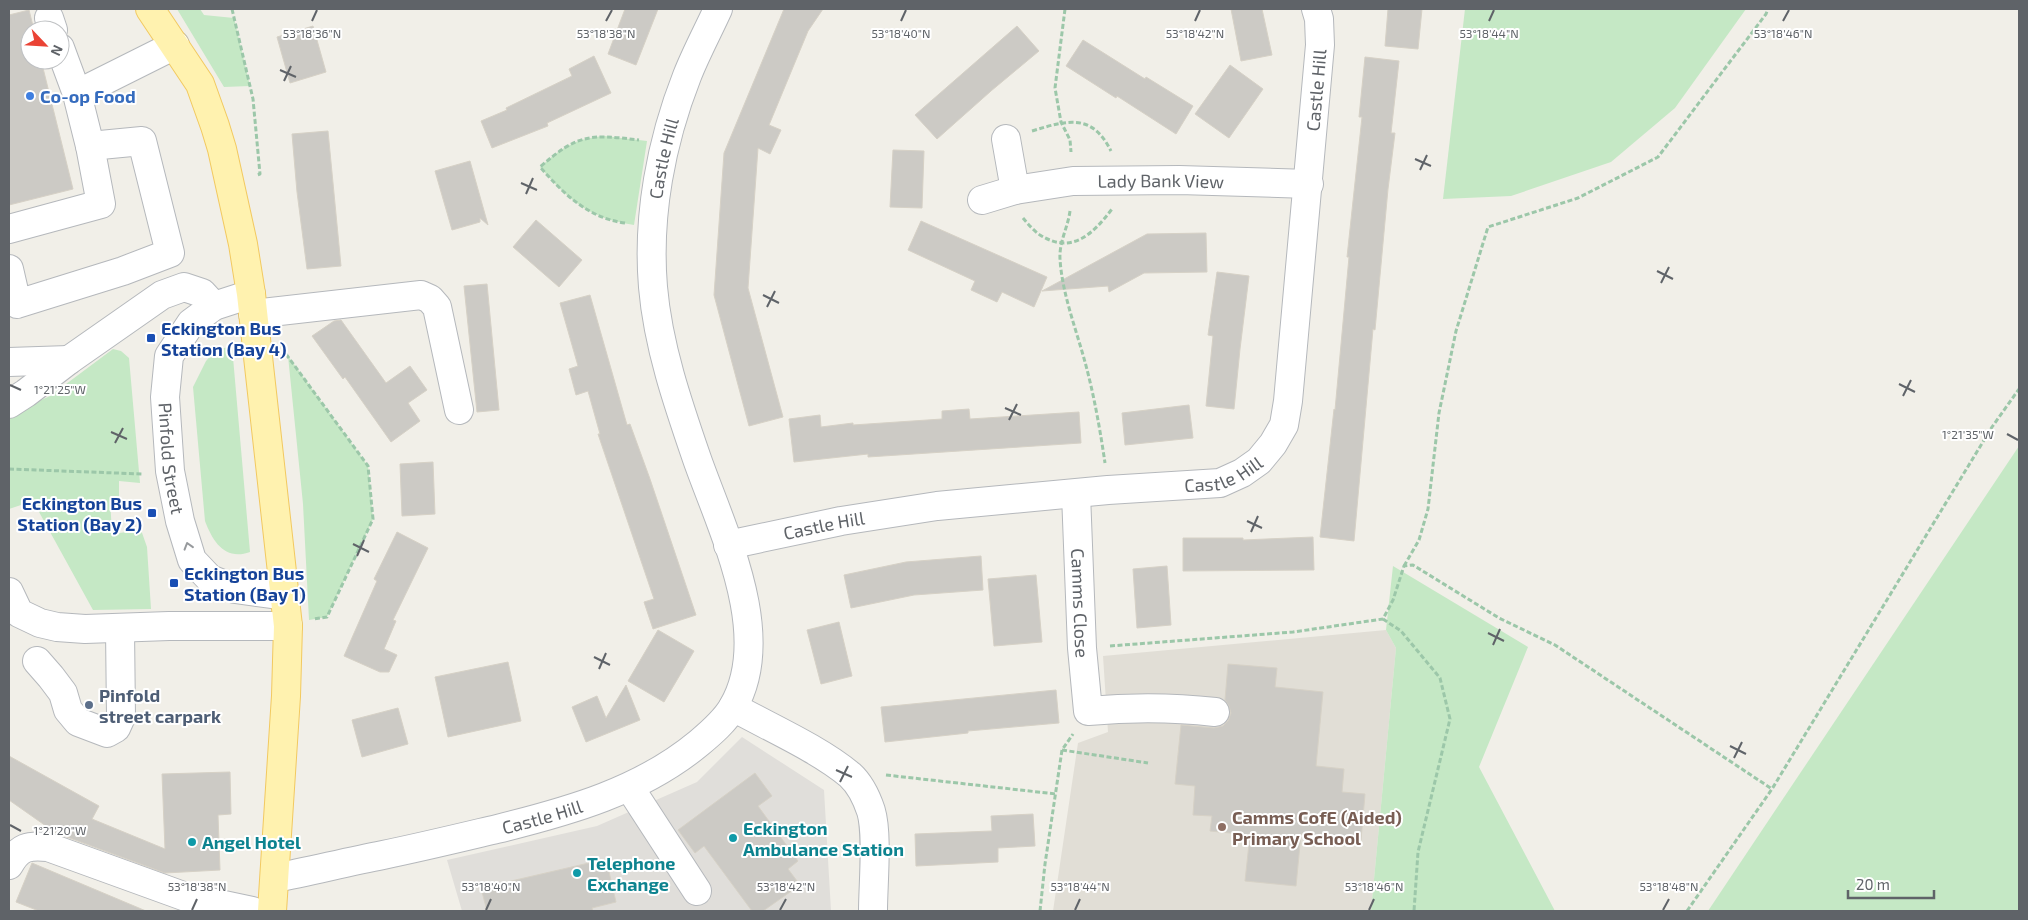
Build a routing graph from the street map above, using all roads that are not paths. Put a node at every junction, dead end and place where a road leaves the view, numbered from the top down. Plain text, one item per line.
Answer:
1 (150, 9) edge
2 (718, 9) edge
3 (1316, 9) edge
4 (176, 45) junction
5 (68, 70) edge
6 (77, 94) junction
7 (1006, 139) dead end
8 (90, 146) junction
9 (1309, 184) junction
10 (1015, 190) junction
11 (982, 200) dead end
12 (9, 229) edge
13 (9, 269) edge
14 (214, 306) junction
15 (253, 311) junction
16 (69, 360) junction
17 (9, 362) edge
18 (9, 404) edge
19 (459, 410) dead end
20 (1076, 494) junction
21 (728, 545) junction
22 (9, 592) edge
23 (286, 596) junction
24 (288, 626) junction
25 (120, 629) junction
26 (37, 661) dead end
27 (733, 707) junction
28 (1215, 712) dead end
29 (630, 788) junction
30 (11, 852) edge
31 (275, 878) junction
32 (697, 891) dead end
33 (252, 911) edge
34 (272, 911) edge
35 (873, 911) edge

1 - 4 main road
2 - 21 street, Castle Hill
3 - 9 street, Castle Hill
4 - 6 street
4 - 15 main road
5 - 6 street
6 - 8 street
7 - 10 street
8 - 12 street
8 - 13 street
9 - 10 street, Lady Bank View
9 - 20 street, Castle Hill
10 - 11 street, Lady Bank View
14 - 15 street, Pinfold Street
14 - 16 street
23 -> 14 street, Pinfold Street
15 - 19 street, Pinfold Street
15 - 23 main road
16 - 17 street
16 - 18 street
20 - 21 street, Castle Hill
20 - 28 street, Camms Close
21 - 27 street, Castle Hill
22 - 25 street
23 - 24 main road
24 - 25 street
24 - 31 main road
25 - 26 street
27 - 29 street, Castle Hill
27 - 35 street
29 - 31 street, Castle Hill
29 - 32 street
30 - 33 street
31 - 34 main road

